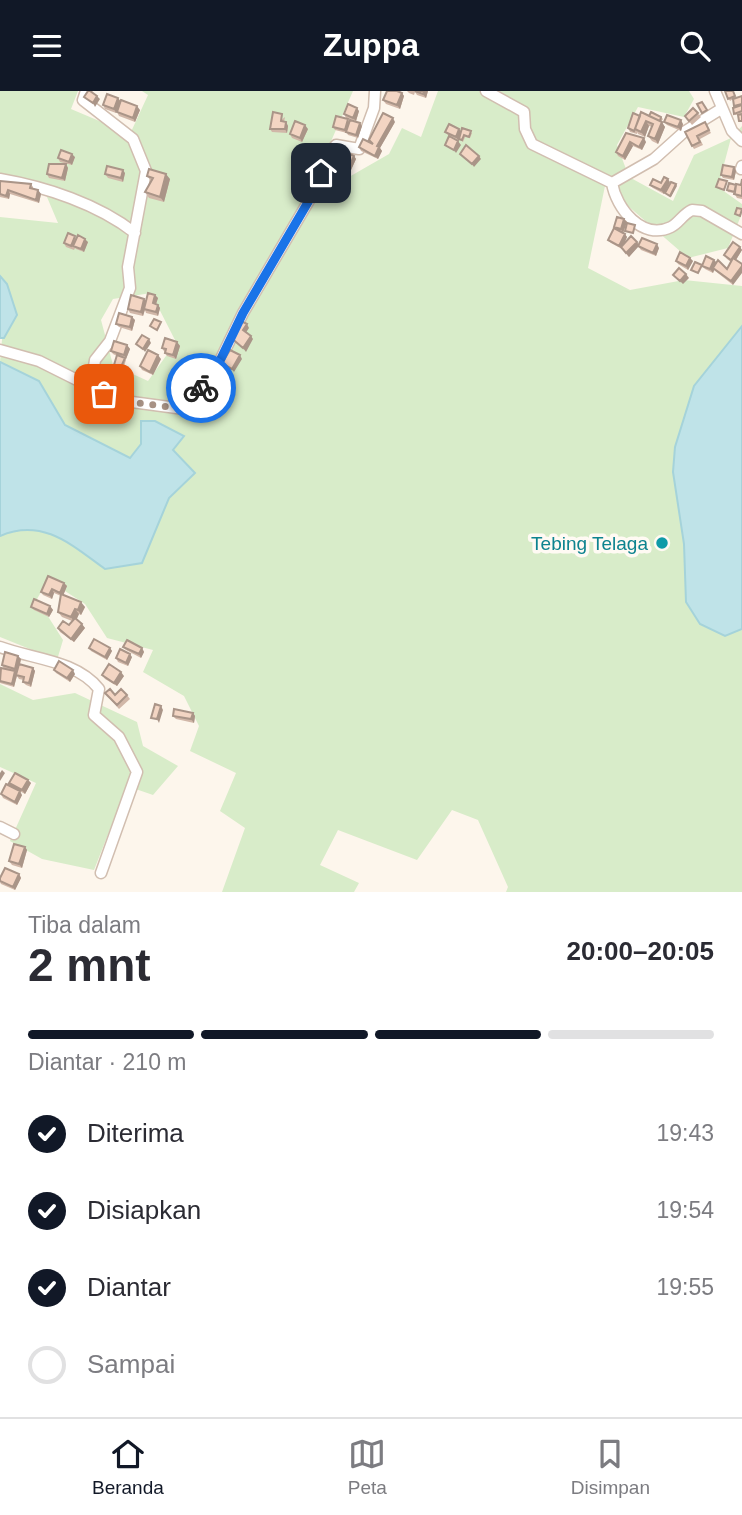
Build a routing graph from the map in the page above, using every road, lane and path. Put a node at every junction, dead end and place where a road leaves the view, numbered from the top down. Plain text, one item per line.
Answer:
1 (86, 91) edge
2 (375, 91) edge
3 (486, 91) edge
4 (715, 91) edge
5 (721, 109) junction
6 (742, 141) edge
7 (0, 179) edge
8 (612, 183) junction
9 (135, 233) junction
10 (742, 234) edge
11 (0, 350) edge
12 (91, 387) junction
13 (0, 647) edge
14 (0, 827) edge
15 (14, 834) dead end
16 (101, 873) dead end

1 - 9 street
2 - 12 street
3 - 8 street
4 - 5 street
5 - 6 street
5 - 8 street
7 - 9 street
8 - 10 street
9 - 12 street
11 - 12 street
13 - 16 street
14 - 15 street

